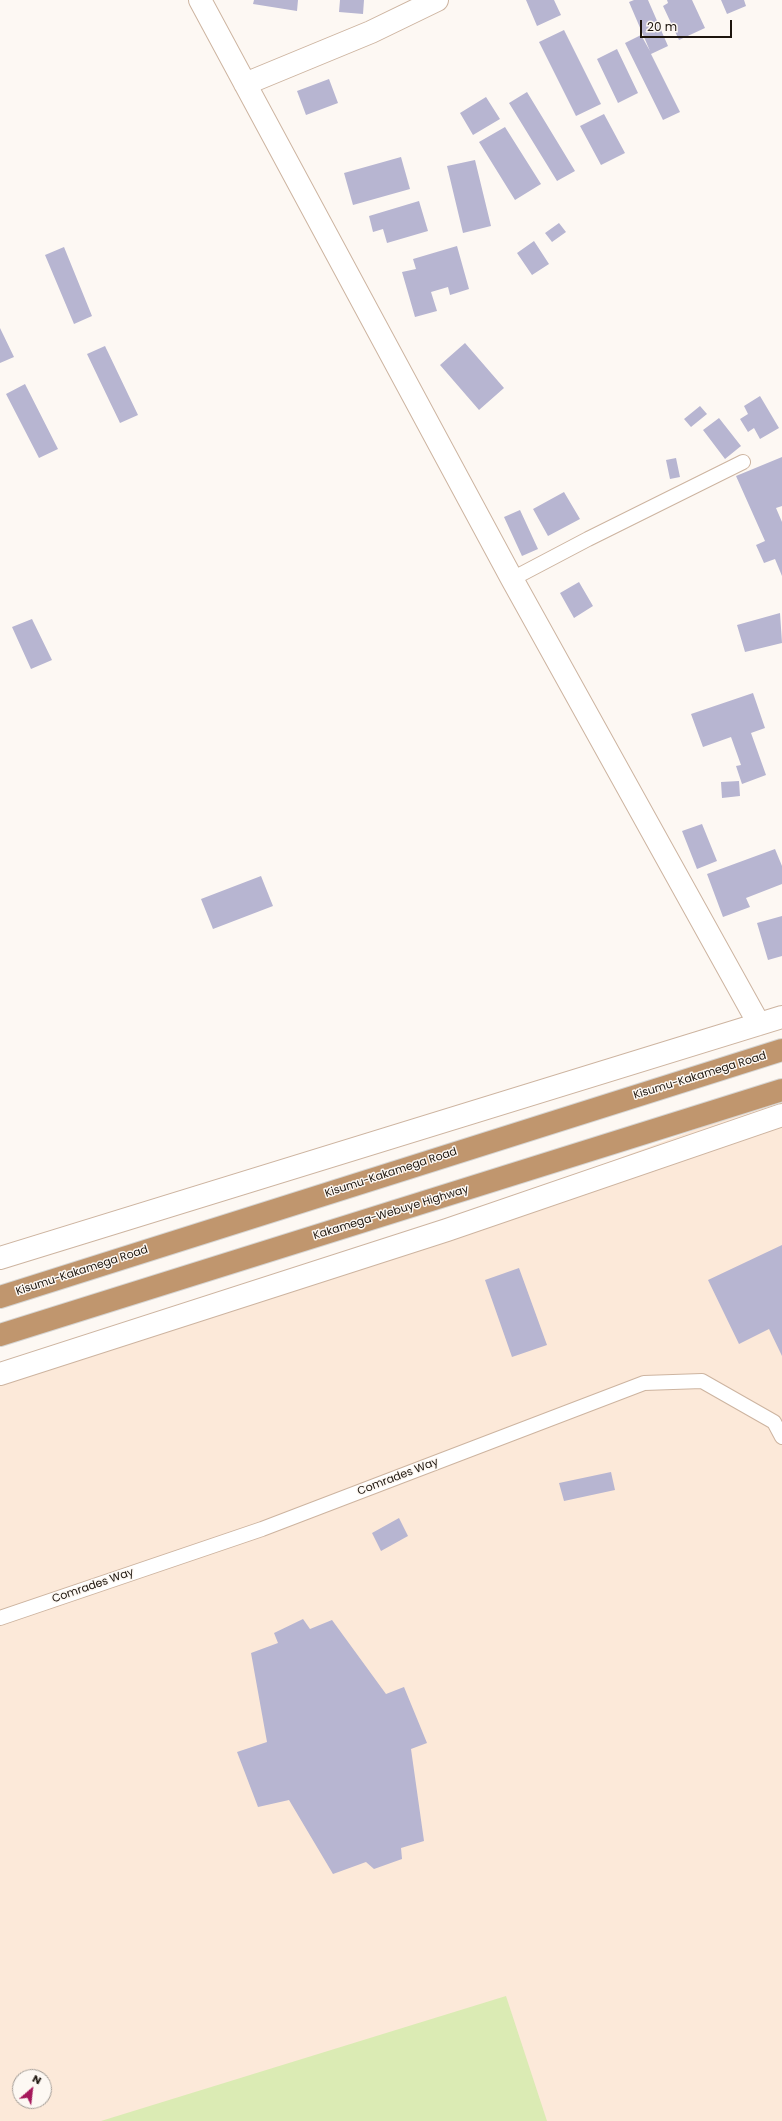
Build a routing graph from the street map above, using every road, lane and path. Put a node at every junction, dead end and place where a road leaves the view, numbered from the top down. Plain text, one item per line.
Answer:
1 (200, 0) edge
2 (437, 0) edge
3 (245, 84) junction
4 (743, 462) dead end
5 (512, 580) junction
6 (782, 1016) edge
7 (759, 1024) junction
8 (782, 1050) edge
9 (782, 1090) edge
10 (782, 1115) edge
11 (0, 1258) edge
12 (0, 1297) edge
13 (0, 1336) edge
14 (0, 1374) edge
15 (782, 1438) edge
16 (0, 1618) edge

1 - 3 street
2 - 3 street
3 - 5 street
4 - 5 lane
5 - 7 street
6 - 7 street
7 - 11 street
8 - 12 highway, Kisumu-Kakamega Road
9 - 13 highway, Kakamega-Webuye Highway
10 - 14 street
15 - 16 lane, Comrades Way

